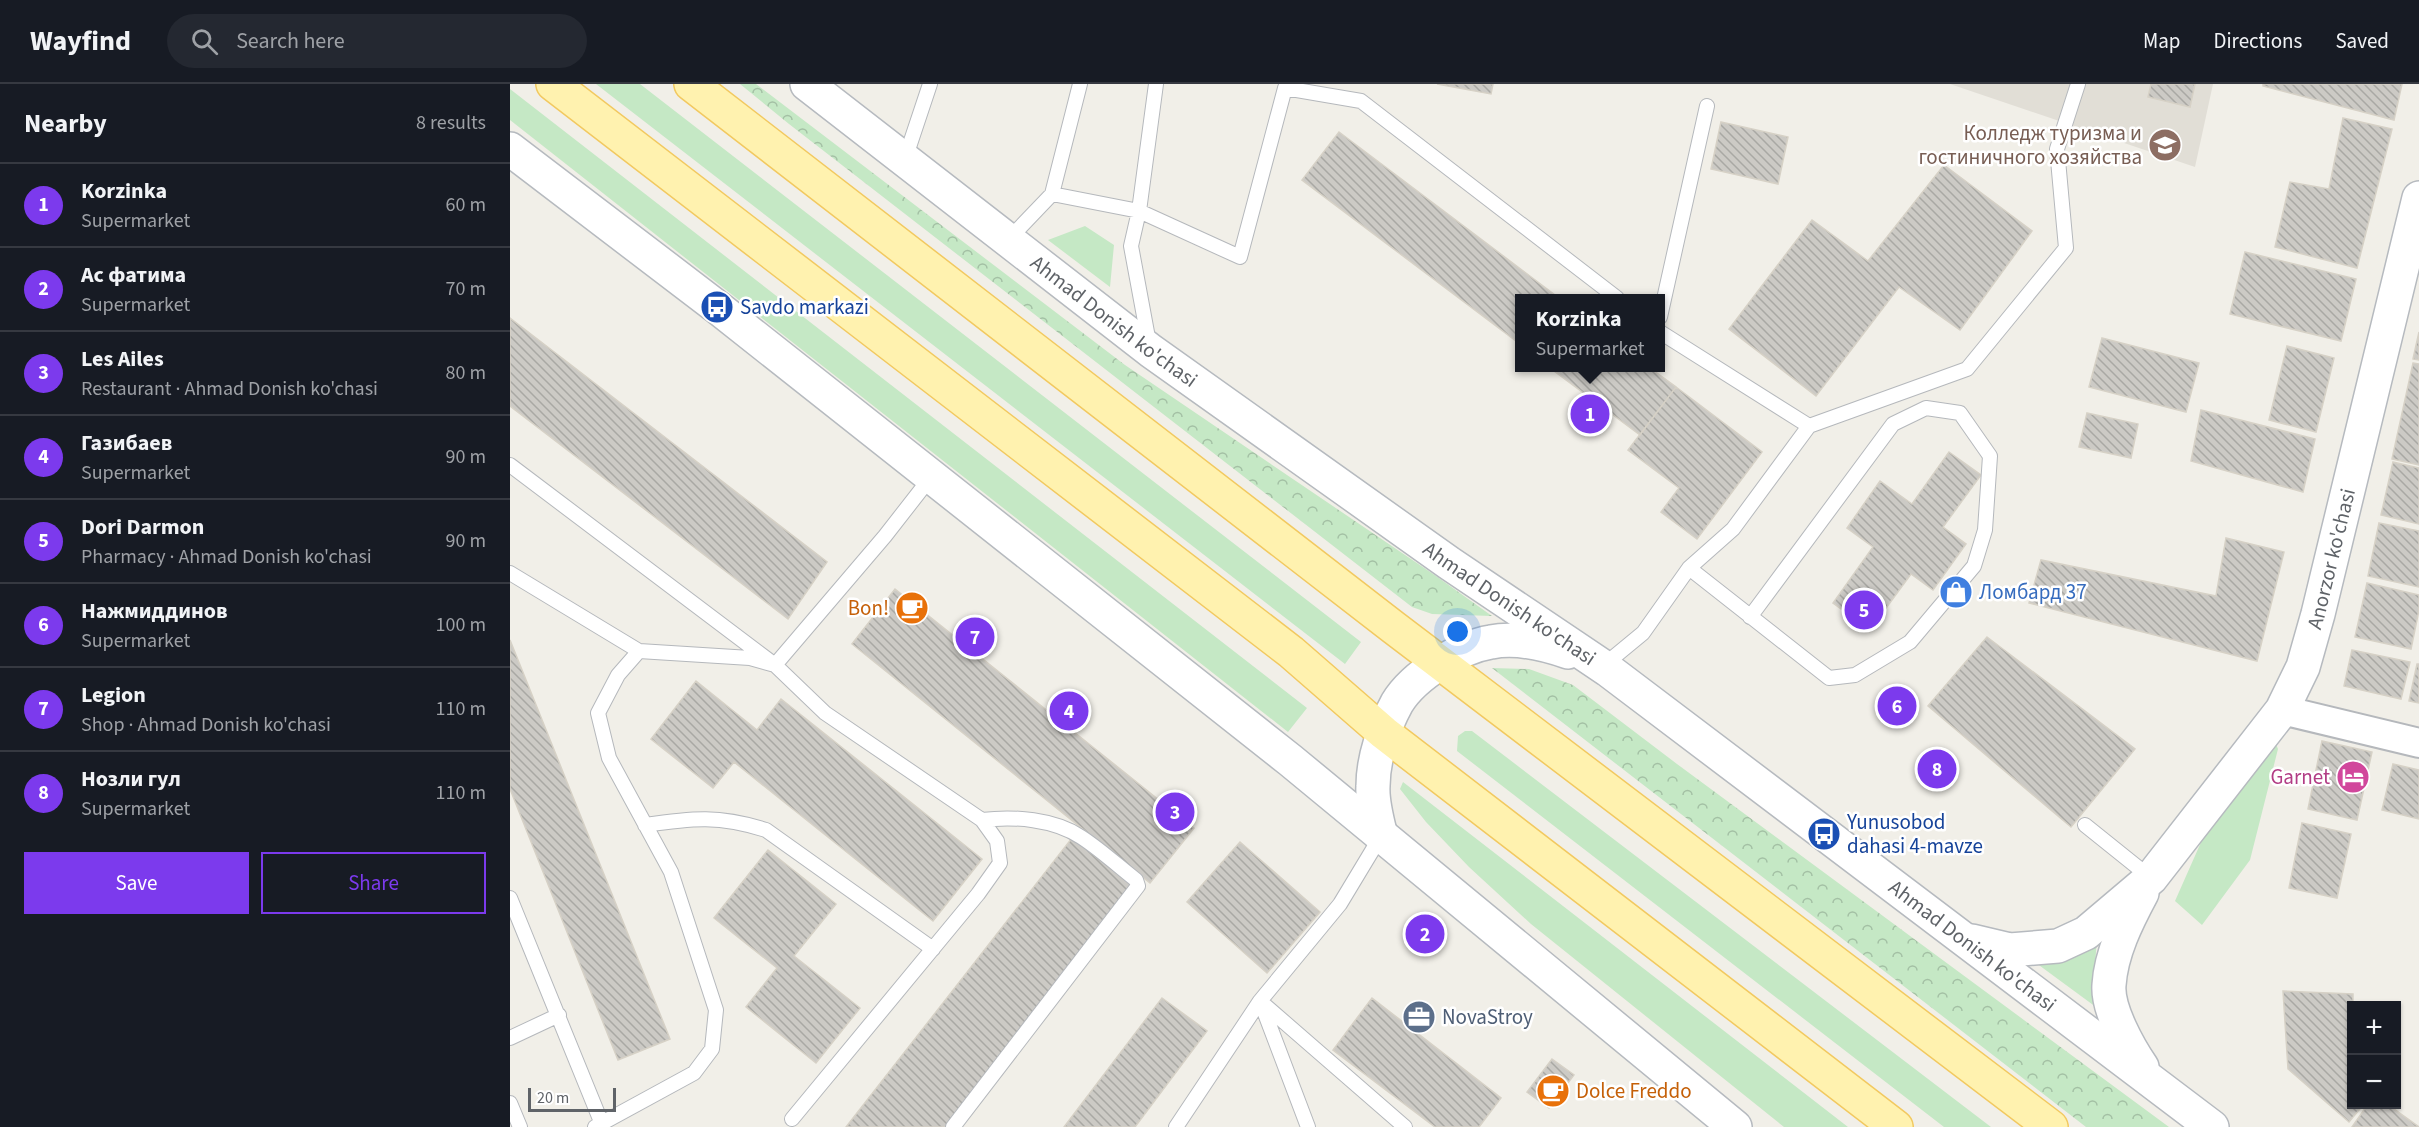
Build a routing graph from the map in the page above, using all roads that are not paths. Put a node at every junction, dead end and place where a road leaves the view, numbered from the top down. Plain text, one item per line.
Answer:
1 (553, 84) edge
2 (691, 84) edge
3 (807, 84) edge
4 (930, 84) edge
5 (1080, 84) edge
6 (1156, 84) edge
7 (2078, 84) edge
8 (834, 94) edge
9 (1707, 106) dead end
10 (510, 149) edge
11 (905, 161) junction
12 (1052, 194) junction
13 (2419, 198) edge
14 (1139, 211) junction
15 (1008, 240) junction
16 (1612, 294) edge
17 (1665, 295) edge
18 (1665, 335) edge
19 (1151, 351) junction
20 (1809, 426) junction
21 (510, 465) edge
22 (931, 477) junction
23 (1689, 568) junction
24 (510, 573) edge
25 (1750, 617) junction
26 (639, 651) junction
27 (1440, 663) junction
28 (775, 665) junction
29 (1603, 667) junction
30 (2282, 710) junction
31 (1384, 733) junction
32 (2419, 743) edge
33 (982, 820) junction
34 (645, 825) junction
35 (2085, 825) dead end
36 (1381, 836) junction
37 (2151, 878) junction
38 (510, 898) edge
39 (1962, 938) junction
40 (933, 949) junction
41 (1260, 1001) junction
42 (559, 1015) junction
43 (510, 1038) edge
44 (2151, 1081) junction
45 (510, 1103) edge
46 (792, 1119) dead end
47 (599, 1126) edge
48 (520, 1127) edge
49 (953, 1127) edge
50 (1176, 1127) edge
51 (1308, 1127) edge
52 (1405, 1127) edge
53 (1735, 1127) edge
54 (1896, 1127) edge
55 (2051, 1127) edge
56 (2212, 1127) edge

1 - 31 main road
2 - 27 main road
3 - 8 street, Ahmad Donish ko'chasi
4 - 11 lane
5 - 12 lane
6 - 14 lane
7 - 20 lane
8 - 11 street, Ahmad Donish ko'chasi
9 - 17 lane
10 - 22 street
11 - 15 street, Ahmad Donish ko'chasi
12 - 14 lane
12 - 15 lane
13 - 30 street, Anorzor ko'chasi
14 - 16 lane
14 - 19 lane
15 - 19 street, Ahmad Donish ko'chasi
18 - 20 lane
19 - 29 street, Ahmad Donish ko'chasi
20 - 23 lane
21 - 28 lane
22 - 28 lane
22 - 36 street
23 - 25 lane
23 - 29 lane
24 - 26 lane
25 - 25 lane
26 - 28 lane
26 - 34 lane
27 - 29 street
27 - 31 street
27 - 55 main road
28 - 33 lane
29 - 39 street, Ahmad Donish ko'chasi
30 - 32 street
30 - 37 street, Anorzor ko'chasi
31 - 36 street
31 - 54 main road
33 - 40 lane
33 - 49 lane
34 - 40 lane
34 - 47 lane
35 - 37 lane
36 - 41 lane
36 - 53 street
37 - 39 street, Anorzor ko'chasi
37 - 44 street, Anorzor ko'chasi
38 - 42 lane
39 - 44 street, Ahmad Donish ko'chasi
40 - 46 lane
41 - 50 lane
41 - 51 lane
41 - 52 lane
42 - 43 lane
42 - 47 lane
44 - 56 street, Ahmad Donish ko'chasi
45 - 48 lane

